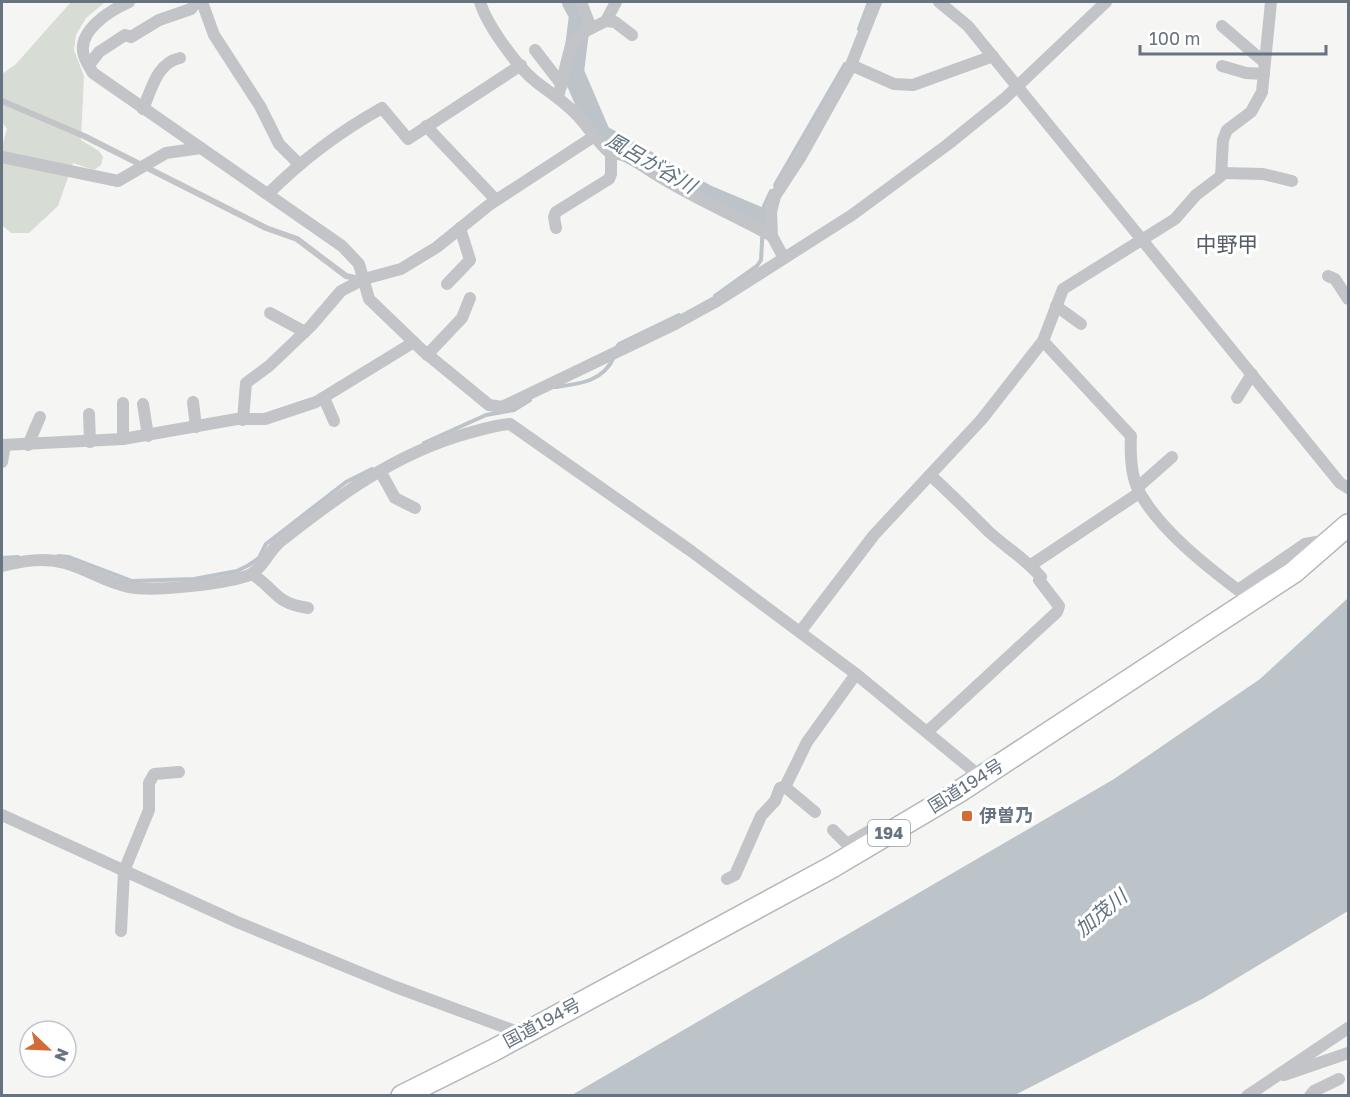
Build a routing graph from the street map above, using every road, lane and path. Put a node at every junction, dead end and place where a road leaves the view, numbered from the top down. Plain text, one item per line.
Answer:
1 (129, 2) edge
2 (196, 2) edge
3 (202, 2) edge
4 (480, 2) edge
5 (581, 2) edge
6 (616, 2) edge
7 (876, 2) edge
8 (939, 2) edge
9 (1106, 2) edge
10 (1271, 2) edge
11 (606, 21) junction
12 (1222, 26) dead end
13 (591, 28) junction
14 (632, 35) dead end
15 (535, 50) dead end
16 (993, 57) junction
17 (180, 58) dead end
18 (521, 65) junction
19 (851, 65) junction
20 (89, 66) junction
21 (1222, 66) dead end
22 (1264, 68) junction
23 (1017, 86) junction
24 (560, 91) junction
25 (2, 101) edge
26 (143, 109) junction
27 (426, 126) junction
28 (593, 137) junction
29 (201, 148) junction
30 (611, 154) junction
31 (2, 158) edge
32 (299, 164) junction
33 (144, 166) junction
34 (1222, 173) junction
35 (1292, 181) dead end
36 (268, 194) junction
37 (496, 200) junction
38 (459, 228) junction
39 (556, 228) dead end
40 (772, 236) junction
41 (1143, 240) junction
42 (784, 258) junction
43 (1328, 276) dead end
44 (364, 279) junction
45 (447, 284) dead end
46 (470, 298) dead end
47 (1348, 299) edge
48 (1056, 306) junction
49 (270, 313) dead end
50 (1081, 324) dead end
51 (305, 332) junction
52 (1043, 341) junction
53 (414, 342) junction
54 (427, 355) junction
55 (1251, 374) junction
56 (324, 398) junction
57 (1237, 398) dead end
58 (193, 402) dead end
59 (123, 403) dead end
60 (143, 404) dead end
61 (502, 408) junction
62 (89, 414) dead end
63 (40, 417) dead end
64 (243, 420) junction
65 (334, 421) dead end
66 (503, 424) junction
67 (196, 427) junction
68 (148, 436) junction
69 (123, 439) junction
70 (90, 441) junction
71 (3, 445) edge
72 (28, 445) junction
73 (1172, 457) dead end
74 (2, 462) edge
75 (380, 471) junction
76 (930, 475) junction
77 (1348, 488) edge
78 (1139, 490) junction
79 (415, 508) dead end
80 (1348, 525) edge
81 (1332, 540) junction
82 (1031, 565) junction
83 (2, 566) edge
84 (252, 574) junction
85 (308, 608) dead end
86 (800, 632) junction
87 (856, 674) junction
88 (927, 732) junction
89 (179, 772) dead end
90 (981, 777) junction
91 (785, 787) junction
92 (815, 812) dead end
93 (2, 815) edge
94 (833, 830) dead end
95 (890, 832) junction
96 (124, 871) junction
97 (727, 879) dead end
98 (121, 931) dead end
99 (1348, 1028) edge
100 (523, 1034) junction
101 (1348, 1053) edge
102 (1275, 1078) junction
103 (1339, 1079) dead end
104 (402, 1095) edge
105 (1247, 1095) edge
106 (1310, 1095) edge

1 - 20 street
2 - 20 street
3 - 32 street
4 - 18 street
5 - 13 street
6 - 11 street
7 - 19 street
8 - 16 street
9 - 23 street
10 - 22 street
11 - 13 street
11 - 14 street
12 - 22 street
13 - 24 street
15 - 24 street
16 - 19 street
16 - 23 street
17 - 26 street
18 - 24 street
18 - 27 street
19 - 40 street
20 - 26 street
21 - 22 street
22 - 34 street
23 - 41 street
23 - 42 street
24 - 28 street
25 - 33 lane
26 - 29 street
27 - 32 street
27 - 37 street
28 - 30 street
28 - 37 street
29 - 33 street
29 - 36 street
30 - 39 street
30 - 40 street
31 - 33 street
32 - 36 street
33 - 44 lane
34 - 35 street
34 - 41 street
36 - 44 street
37 - 38 street
38 - 44 street
38 - 45 street
40 - 42 street
41 - 48 street
41 - 55 street
42 - 61 street
43 - 47 street
44 - 51 street
44 - 53 street
46 - 54 street
48 - 50 street
48 - 52 street
49 - 51 street
51 - 64 street
52 - 76 street
52 - 78 street
53 - 54 street
53 - 56 street
54 - 61 street
55 - 57 street
55 - 77 street
56 - 64 street
56 - 65 street
58 - 67 street
59 - 69 street
60 - 68 street
61 - 66 street
62 - 70 street
63 - 72 street
64 - 67 street
66 - 75 street
66 - 86 street
67 - 68 street
68 - 69 street
69 - 70 street
70 - 72 street
71 - 72 street
71 - 74 street
73 - 78 street
75 - 79 street
75 - 84 street
76 - 82 street
76 - 86 street
78 - 81 street
78 - 82 street
80 - 81 highway, 国道194号 / 194
81 - 90 highway, 国道194号 / 194
82 - 88 street
83 - 84 street
84 - 85 street
86 - 87 street
87 - 88 street
87 - 91 street
88 - 90 street
89 - 96 street
90 - 95 highway, 国道194号 / 194
91 - 92 street
91 - 97 street
93 - 96 street
94 - 95 street
95 - 100 highway, 国道194号 / 194
96 - 98 street
96 - 100 street
99 - 102 street
100 - 104 highway, 国道194号 / 194
101 - 102 street
102 - 105 street
103 - 106 street

